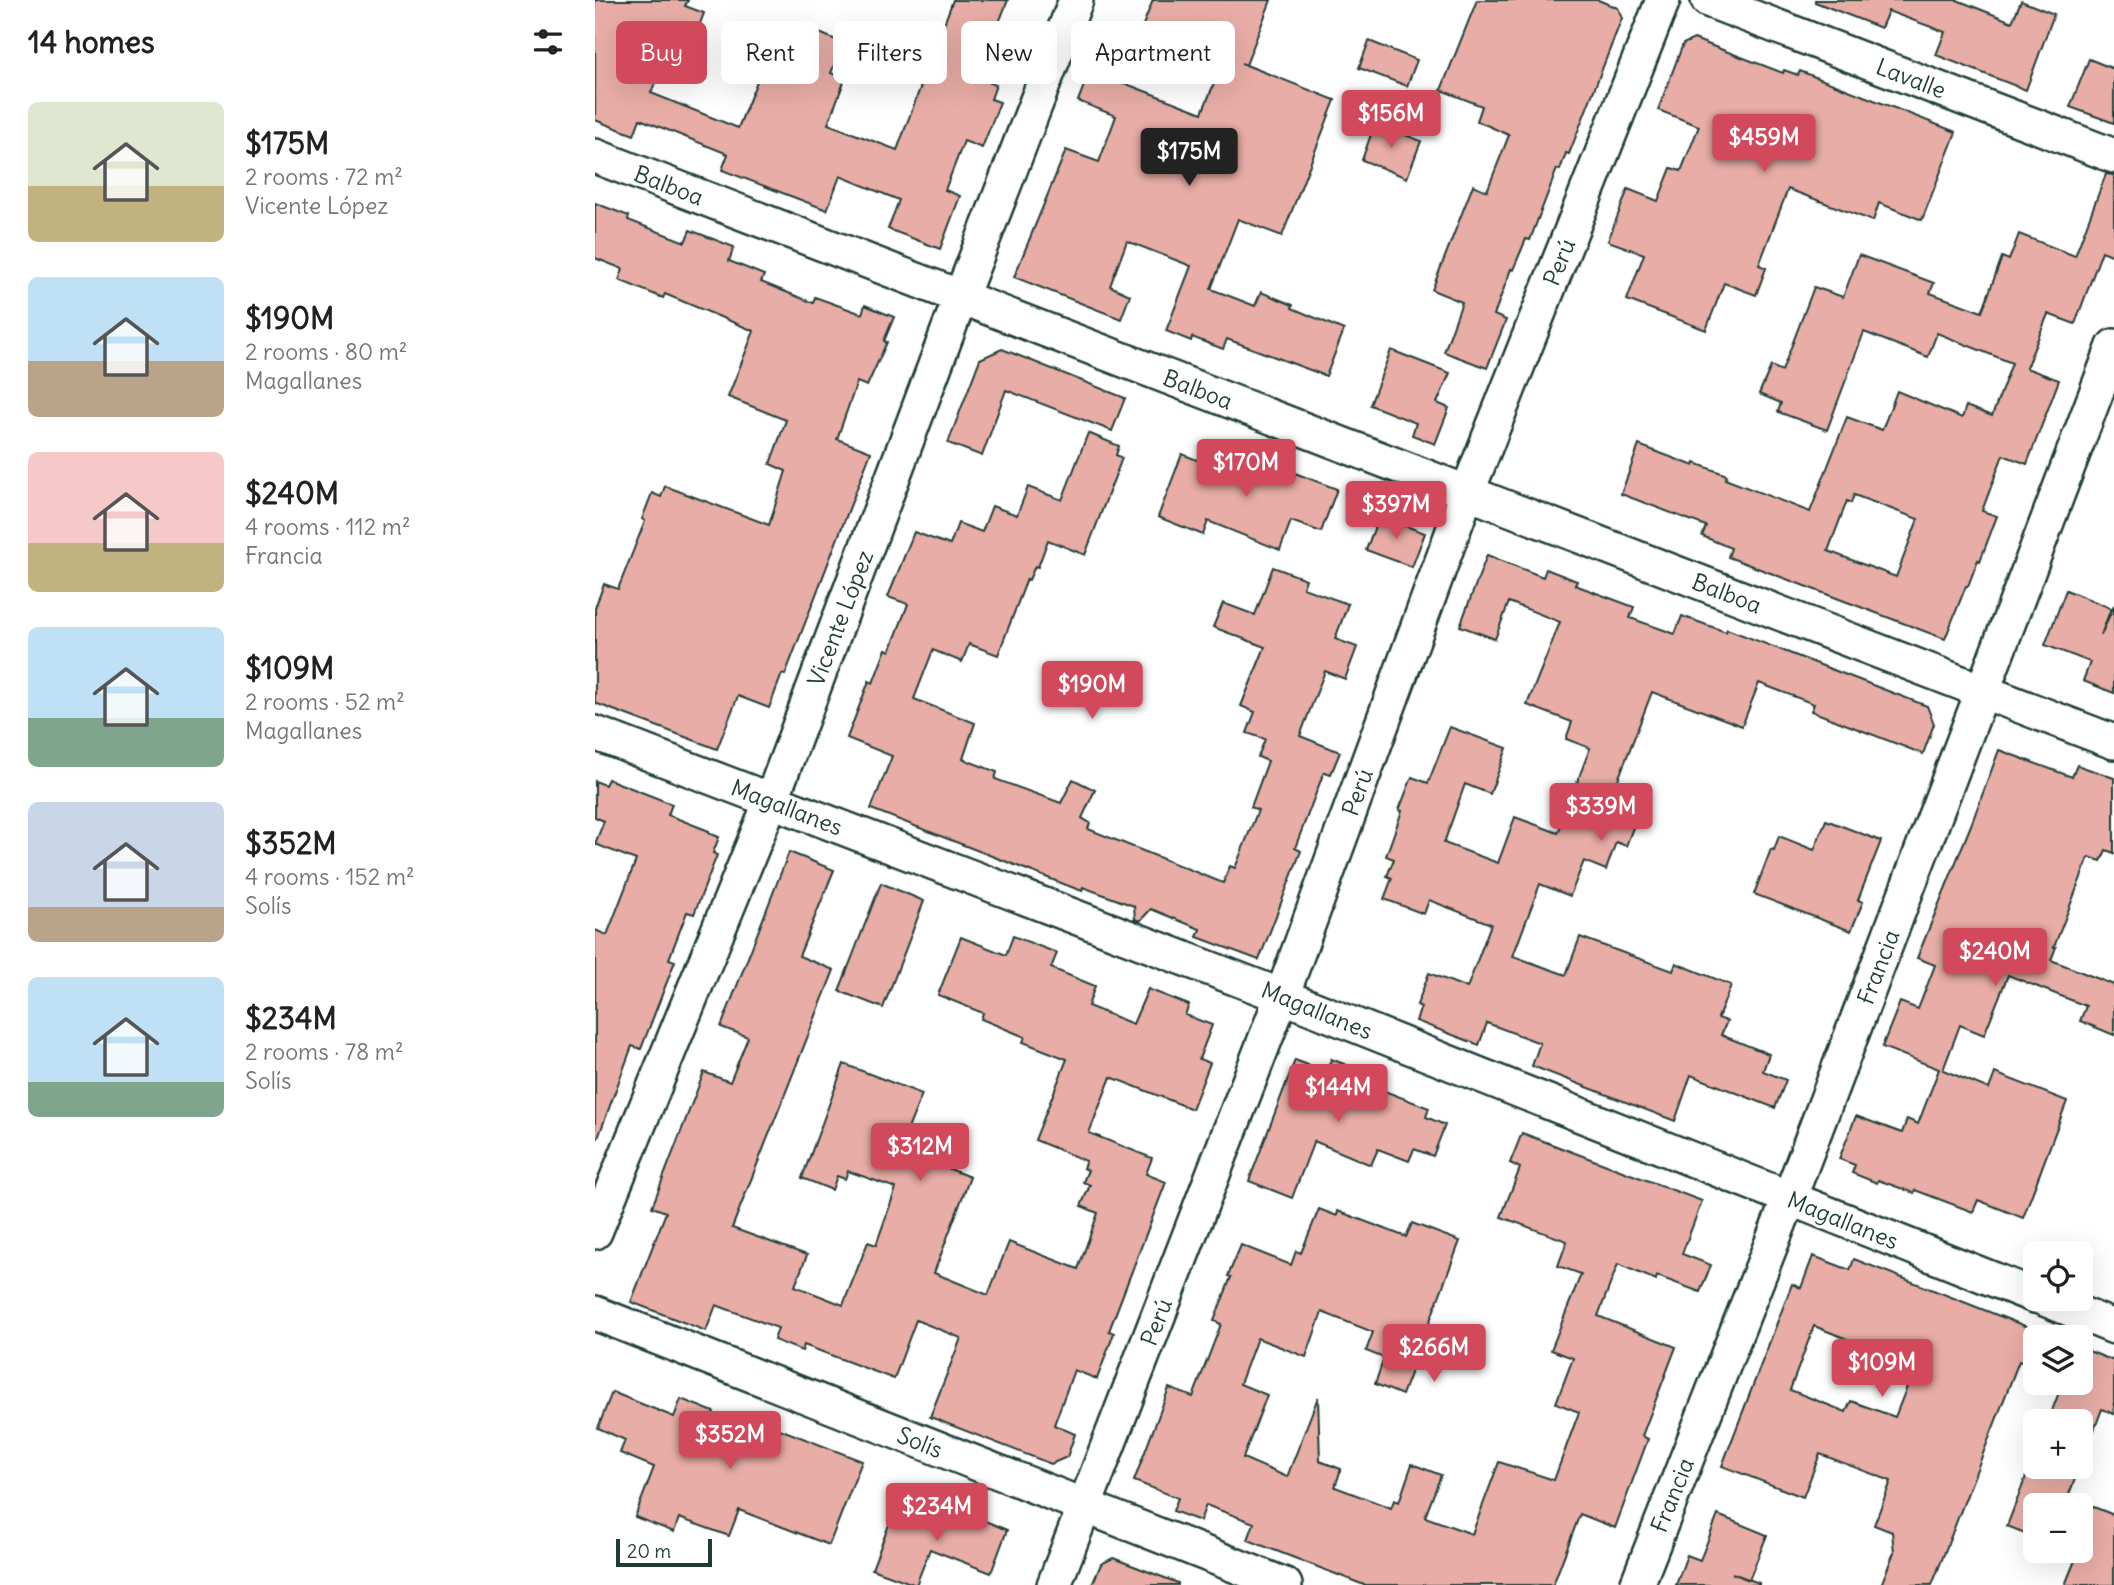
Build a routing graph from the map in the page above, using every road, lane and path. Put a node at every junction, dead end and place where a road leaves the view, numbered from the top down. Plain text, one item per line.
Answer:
1 (1076, 0) edge
2 (1663, 0) edge
3 (1708, 0) edge
4 (595, 156) edge
5 (2114, 156) edge
6 (960, 299) junction
7 (2114, 346) edge
8 (1467, 493) junction
9 (1983, 692) junction
10 (595, 733) edge
11 (2114, 742) edge
12 (771, 801) junction
13 (1282, 996) junction
14 (1789, 1199) junction
15 (595, 1232) edge
16 (2023, 1291) edge
17 (2074, 1311) edge
18 (595, 1313) edge
19 (2114, 1327) edge
20 (1084, 1506) junction
21 (1054, 1585) edge
22 (1285, 1585) edge
23 (1637, 1585) edge

1 - 6 street, Vicente López
2 - 8 street, Perú
3 - 5 street, Lavalle
4 - 6 street, Balboa
6 - 8 street, Balboa
6 - 12 street, Vicente López
7 - 9 street, Francia
8 - 9 street, Balboa
8 - 13 street, Perú
9 - 11 street, Balboa
9 - 14 street, Francia
10 - 12 street, Magallanes
12 - 13 street, Magallanes
12 - 15 street, Vicente López
13 - 14 street, Magallanes
13 - 20 street, Perú
14 - 16 street, Magallanes
14 - 23 street, Francia
17 - 19 street
18 - 20 street, Solís
20 - 21 street, Perú
20 - 22 street, Solís

